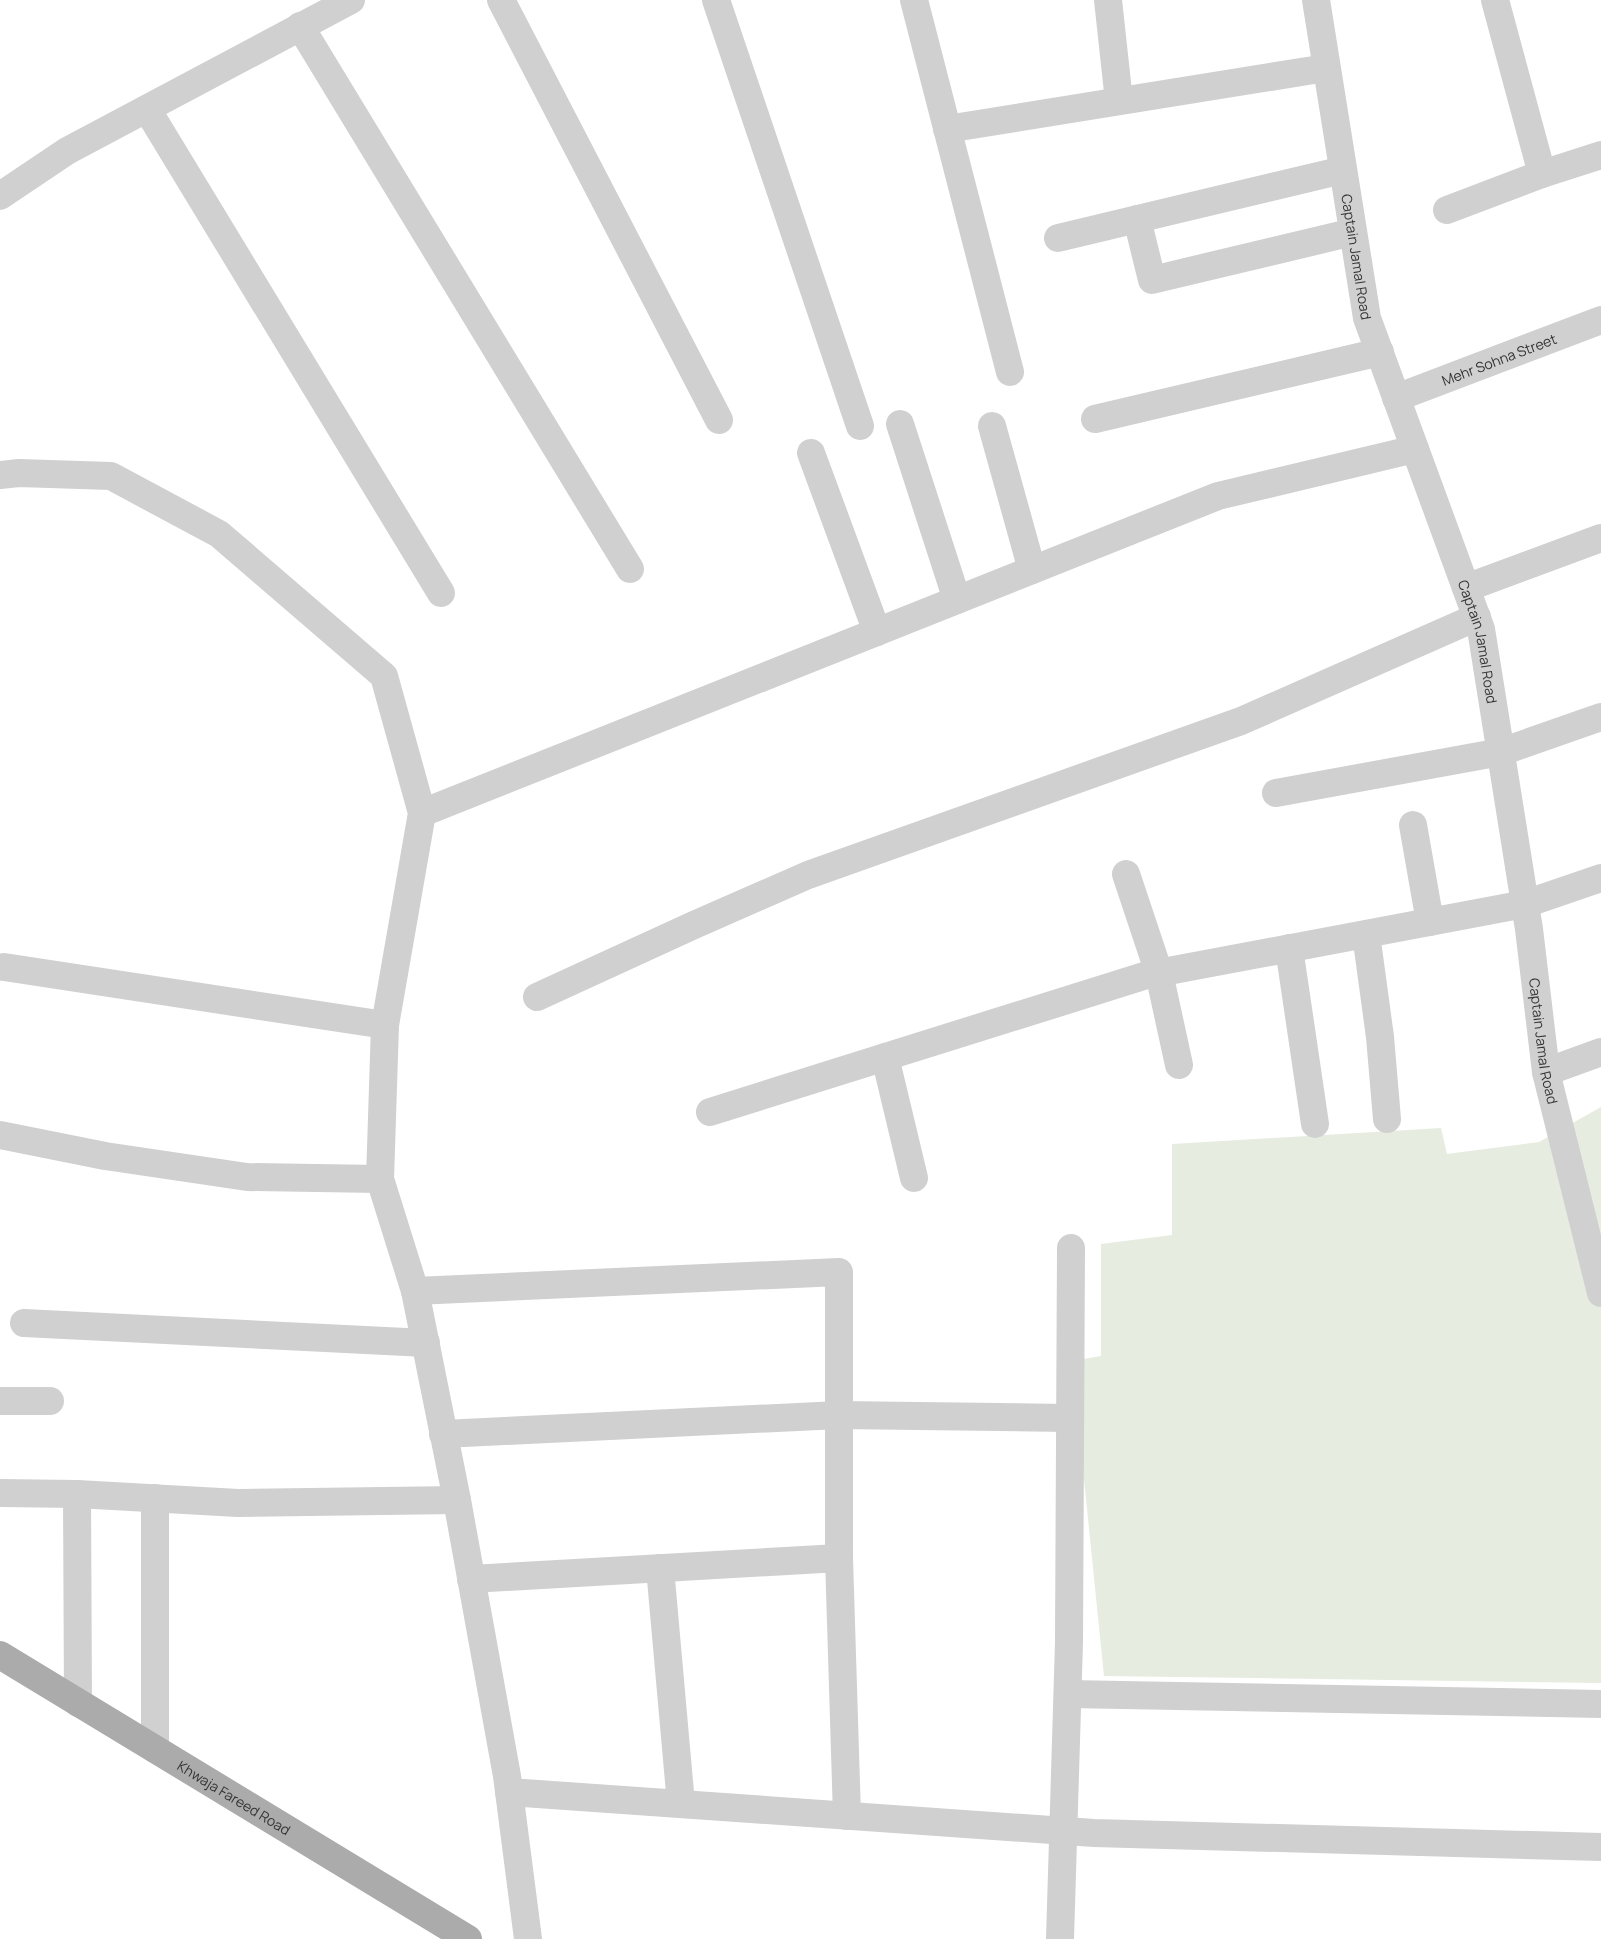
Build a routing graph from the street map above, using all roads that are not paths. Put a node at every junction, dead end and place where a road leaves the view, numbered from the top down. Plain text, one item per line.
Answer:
1 (352, 0) edge
2 (501, 0) edge
3 (716, 0) edge
4 (914, 0) edge
5 (1108, 0) edge
6 (1316, 0) edge
7 (1495, 0) edge
8 (300, 26) junction
9 (1326, 68) junction
10 (1119, 101) junction
11 (147, 109) junction
12 (947, 129) junction
13 (1601, 155) edge
14 (1343, 170) junction
15 (1542, 174) junction
16 (0, 196) edge
17 (1448, 210) dead end
18 (1138, 219) junction
19 (1353, 232) junction
20 (1058, 238) dead end
21 (1601, 320) edge
22 (1380, 352) junction
23 (1010, 372) dead end
24 (1396, 398) junction
25 (1095, 419) dead end
26 (719, 420) dead end
27 (900, 424) dead end
28 (860, 426) dead end
29 (992, 426) dead end
30 (1415, 449) junction
31 (811, 453) dead end
32 (0, 475) edge
33 (1601, 538) edge
34 (630, 569) dead end
35 (1032, 570) junction
36 (1466, 588) junction
37 (441, 593) dead end
38 (957, 600) junction
39 (1477, 617) junction
40 (877, 632) junction
41 (1601, 716) edge
42 (1501, 752) junction
43 (1276, 793) dead end
44 (422, 814) junction
45 (1413, 825) dead end
46 (1126, 874) dead end
47 (1601, 878) edge
48 (1525, 904) junction
49 (1430, 922) junction
50 (1366, 934) junction
51 (1289, 948) junction
52 (4, 967) dead end
53 (1159, 973) junction
54 (537, 997) dead end
55 (385, 1024) junction
56 (1601, 1052) edge
57 (885, 1057) junction
58 (1179, 1065) dead end
59 (1546, 1072) junction
60 (710, 1112) dead end
61 (1387, 1119) dead end
62 (1315, 1124) dead end
63 (0, 1135) edge
64 (914, 1178) dead end
65 (380, 1180) junction
66 (1071, 1248) dead end
67 (415, 1291) junction
68 (1601, 1294) edge
69 (24, 1323) dead end
70 (426, 1343) junction
71 (0, 1400) edge
72 (50, 1402) dead end
73 (839, 1415) junction
74 (1069, 1418) junction
75 (443, 1434) junction
76 (0, 1493) edge
77 (77, 1494) junction
78 (156, 1498) junction
79 (457, 1500) junction
80 (839, 1558) junction
81 (660, 1568) junction
82 (471, 1579) junction
83 (0, 1655) edge
84 (1068, 1694) junction
85 (78, 1703) junction
86 (1601, 1704) edge
87 (155, 1749) junction
88 (509, 1792) junction
89 (681, 1804) junction
90 (847, 1816) junction
91 (1064, 1832) junction
92 (1601, 1847) edge
93 (468, 1939) edge
94 (528, 1939) edge
95 (1060, 1939) edge

1 - 8 street
2 - 26 street
3 - 28 street
4 - 12 street
5 - 10 street
6 - 9 street, Captain Jamal Road
7 - 15 street
8 - 11 street
8 - 34 street
9 - 10 street
9 - 14 street, Captain Jamal Road
10 - 12 street
11 - 16 street
11 - 37 street
12 - 23 street
13 - 15 street
14 - 18 street
14 - 19 street, Captain Jamal Road
15 - 17 street
18 - 19 street
18 - 20 street
19 - 22 street, Captain Jamal Road
21 - 24 street, Mehr Sohna Street
22 - 24 street, Captain Jamal Road
22 - 25 street
24 - 30 street, Captain Jamal Road
27 - 38 street
29 - 35 street
30 - 35 street
30 - 36 street, Captain Jamal Road
31 - 40 street
32 - 44 street
33 - 36 street
35 - 38 street
36 - 39 street, Captain Jamal Road
38 - 40 street
39 - 42 street, Captain Jamal Road
39 - 54 street
40 - 44 street
41 - 42 street
42 - 43 street
42 - 48 street, Captain Jamal Road
44 - 55 street
45 - 49 street
46 - 53 street
47 - 48 street
48 - 49 street
48 - 59 street, Captain Jamal Road
49 - 50 street
50 - 51 street
50 - 61 street
51 - 53 street
51 - 62 street
52 - 55 street
53 - 57 street
53 - 58 street
55 - 65 street
56 - 59 street
57 - 60 street
57 - 64 street
59 - 68 street, Captain Jamal Road
63 - 65 street
65 - 67 street
66 - 74 street
67 - 70 street
67 - 73 street
69 - 70 street
70 - 75 street
71 - 72 street
73 - 74 street
73 - 75 street
73 - 80 street
74 - 84 street
75 - 79 street
76 - 77 street
77 - 78 street
77 - 85 street
78 - 79 street
78 - 87 street
79 - 82 street
80 - 81 street
80 - 90 street
81 - 82 street
81 - 89 street
82 - 88 street
83 - 85 main road, Khwaja Fareed Road
84 - 86 street
84 - 91 street
85 - 87 main road, Khwaja Fareed Road
87 - 93 main road, Khwaja Fareed Road
88 - 89 street
88 - 94 street
89 - 90 street
90 - 91 street
91 - 92 street
91 - 95 street

